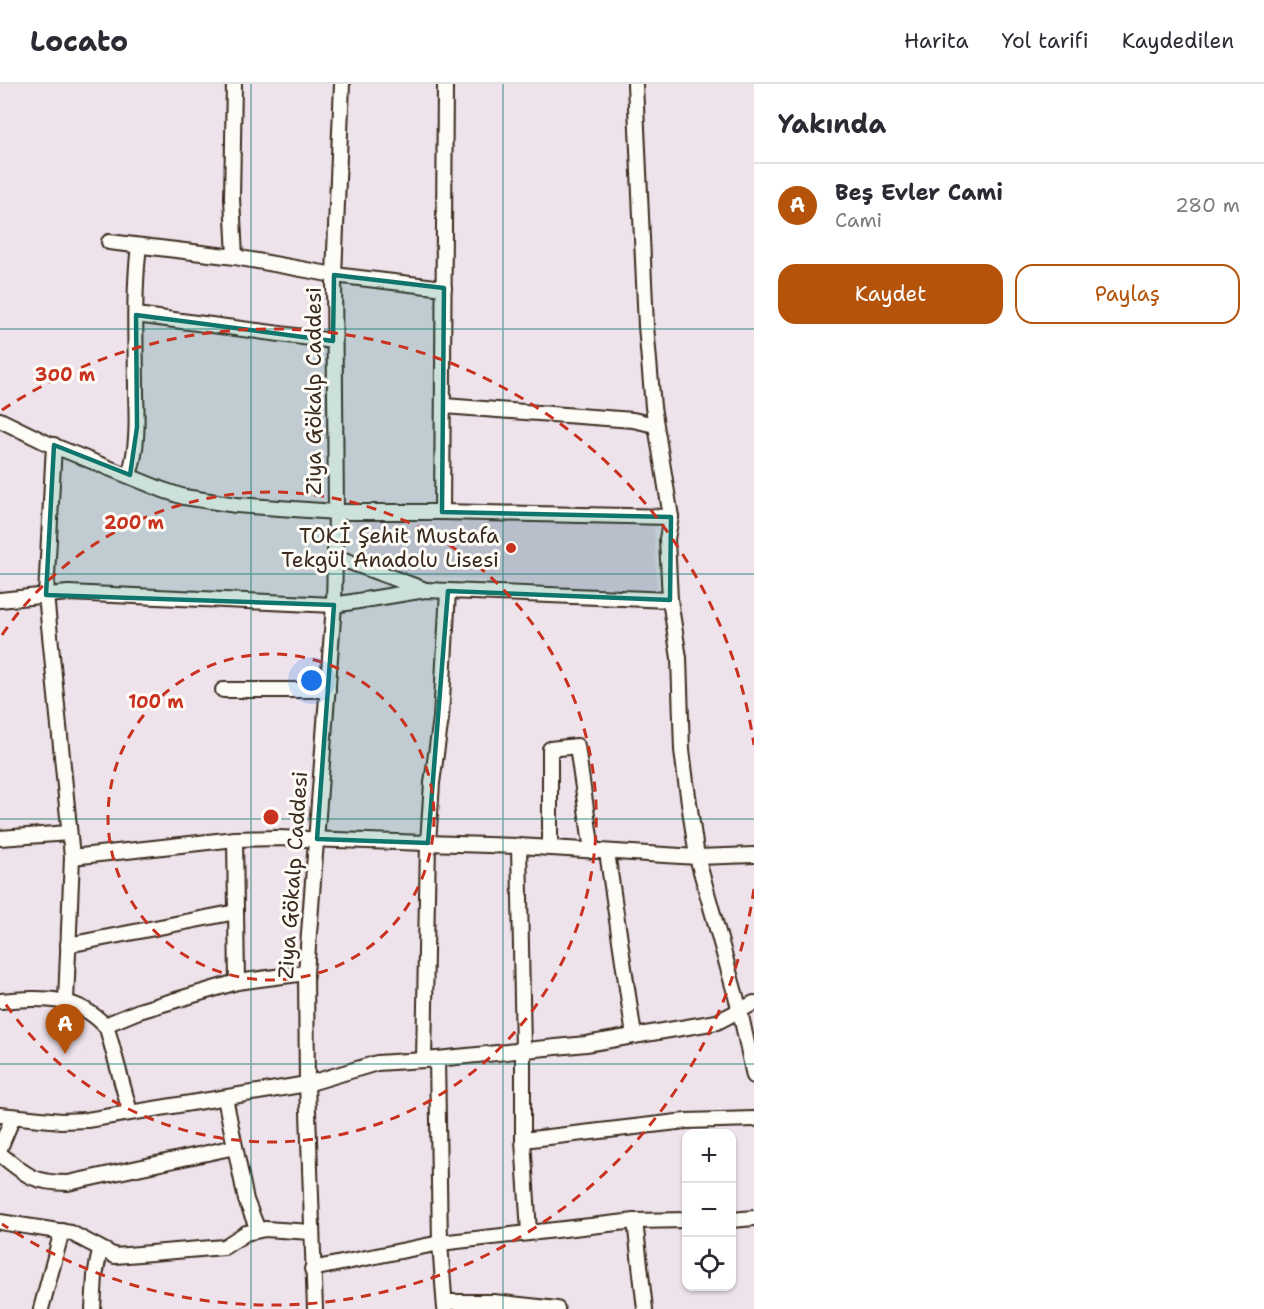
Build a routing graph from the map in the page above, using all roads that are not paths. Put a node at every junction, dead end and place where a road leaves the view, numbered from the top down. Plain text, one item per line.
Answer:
1 (234, 84) edge
2 (342, 84) edge
3 (445, 84) edge
4 (634, 84) edge
5 (110, 242) dead end
6 (139, 246) junction
7 (235, 257) junction
8 (334, 275) junction
9 (444, 288) junction
10 (136, 315) junction
11 (333, 341) junction
12 (444, 406) junction
13 (0, 420) edge
14 (656, 425) junction
15 (54, 446) junction
16 (129, 475) junction
17 (336, 512) junction
18 (442, 512) junction
19 (671, 517) junction
20 (336, 557) junction
21 (425, 590) junction
22 (448, 591) junction
23 (46, 596) junction
24 (0, 600) edge
25 (670, 600) junction
26 (334, 604) junction
27 (223, 690) dead end
28 (328, 690) junction
29 (69, 833) junction
30 (0, 838) edge
31 (235, 839) junction
32 (317, 839) junction
33 (428, 843) junction
34 (519, 846) junction
35 (550, 848) junction
36 (592, 851) junction
37 (607, 852) junction
38 (754, 855) edge
39 (72, 857) junction
40 (697, 857) junction
41 (236, 912) junction
42 (68, 945) junction
43 (306, 973) junction
44 (237, 982) junction
45 (0, 1001) edge
46 (66, 1001) junction
47 (754, 1003) edge
48 (740, 1011) junction
49 (105, 1025) junction
50 (634, 1036) junction
51 (523, 1049) junction
52 (430, 1059) junction
53 (754, 1076) edge
54 (307, 1084) junction
55 (225, 1098) junction
56 (130, 1112) junction
57 (7, 1116) edge
58 (754, 1119) edge
59 (523, 1140) junction
60 (235, 1147) junction
61 (0, 1148) edge
62 (0, 1154) edge
63 (754, 1218) edge
64 (682, 1220) edge
65 (736, 1220) edge
66 (635, 1221) junction
67 (0, 1222) edge
68 (258, 1230) junction
69 (62, 1232) junction
70 (311, 1232) junction
71 (529, 1232) junction
72 (440, 1243) junction
73 (99, 1250) junction
74 (312, 1269) junction
75 (445, 1305) edge
76 (42, 1309) edge
77 (93, 1309) edge
78 (315, 1309) edge
79 (556, 1309) edge
80 (645, 1309) edge

1 - 7 street
2 - 8 street, Ziya Gökalp Caddesi
3 - 9 street
4 - 14 street
5 - 6 street
6 - 7 street
6 - 10 street
7 - 8 street
8 - 9 street
8 - 11 street, Ziya Gökalp Caddesi
9 - 12 street
10 - 11 street
10 - 16 street
11 - 17 street, Ziya Gökalp Caddesi
12 - 14 street
12 - 18 street
13 - 15 street
14 - 19 street
15 - 16 street
15 - 23 street
16 - 17 street
17 - 18 street
17 - 20 street, Ziya Gökalp Caddesi
18 - 19 street
19 - 25 street
20 - 21 street
20 - 26 street, Ziya Gökalp Caddesi
21 - 22 street
21 - 26 street
22 - 25 street
22 - 33 street
23 - 24 street
23 - 26 street
23 - 29 street
25 - 40 street
26 - 28 street, Ziya Gökalp Caddesi
27 - 28 street
28 - 32 street, Ziya Gökalp Caddesi
29 - 30 street
29 - 39 street
31 - 32 street
31 - 39 street
31 - 41 street
32 - 33 street
32 - 43 street, Ziya Gökalp Caddesi
33 - 34 street
33 - 52 street
34 - 35 street
34 - 51 street
35 - 36 street
35 - 36 street
36 - 37 street
37 - 40 street
37 - 50 street
38 - 40 street
39 - 42 street
40 - 48 street
41 - 42 street
41 - 44 street
42 - 46 street
43 - 44 street
43 - 54 street, Ziya Gökalp Caddesi
44 - 49 street
45 - 46 street
46 - 49 street
47 - 48 street
48 - 50 street
48 - 53 street
49 - 56 street
50 - 51 street
51 - 52 street
51 - 59 street
52 - 54 street
52 - 72 street
54 - 55 street
54 - 70 street, Ziya Gökalp Caddesi
55 - 56 street
55 - 60 street
56 - 57 street
57 - 61 street
58 - 59 street
59 - 71 street
60 - 62 street
60 - 68 street
63 - 65 street
64 - 66 street
66 - 71 street
66 - 80 street
67 - 69 street
68 - 70 street
68 - 73 street
69 - 73 street
69 - 76 street
70 - 74 street, Ziya Gökalp Caddesi
71 - 72 street
72 - 74 street
72 - 75 street
73 - 77 street
74 - 78 street, Ziya Gökalp Caddesi
75 - 79 street

